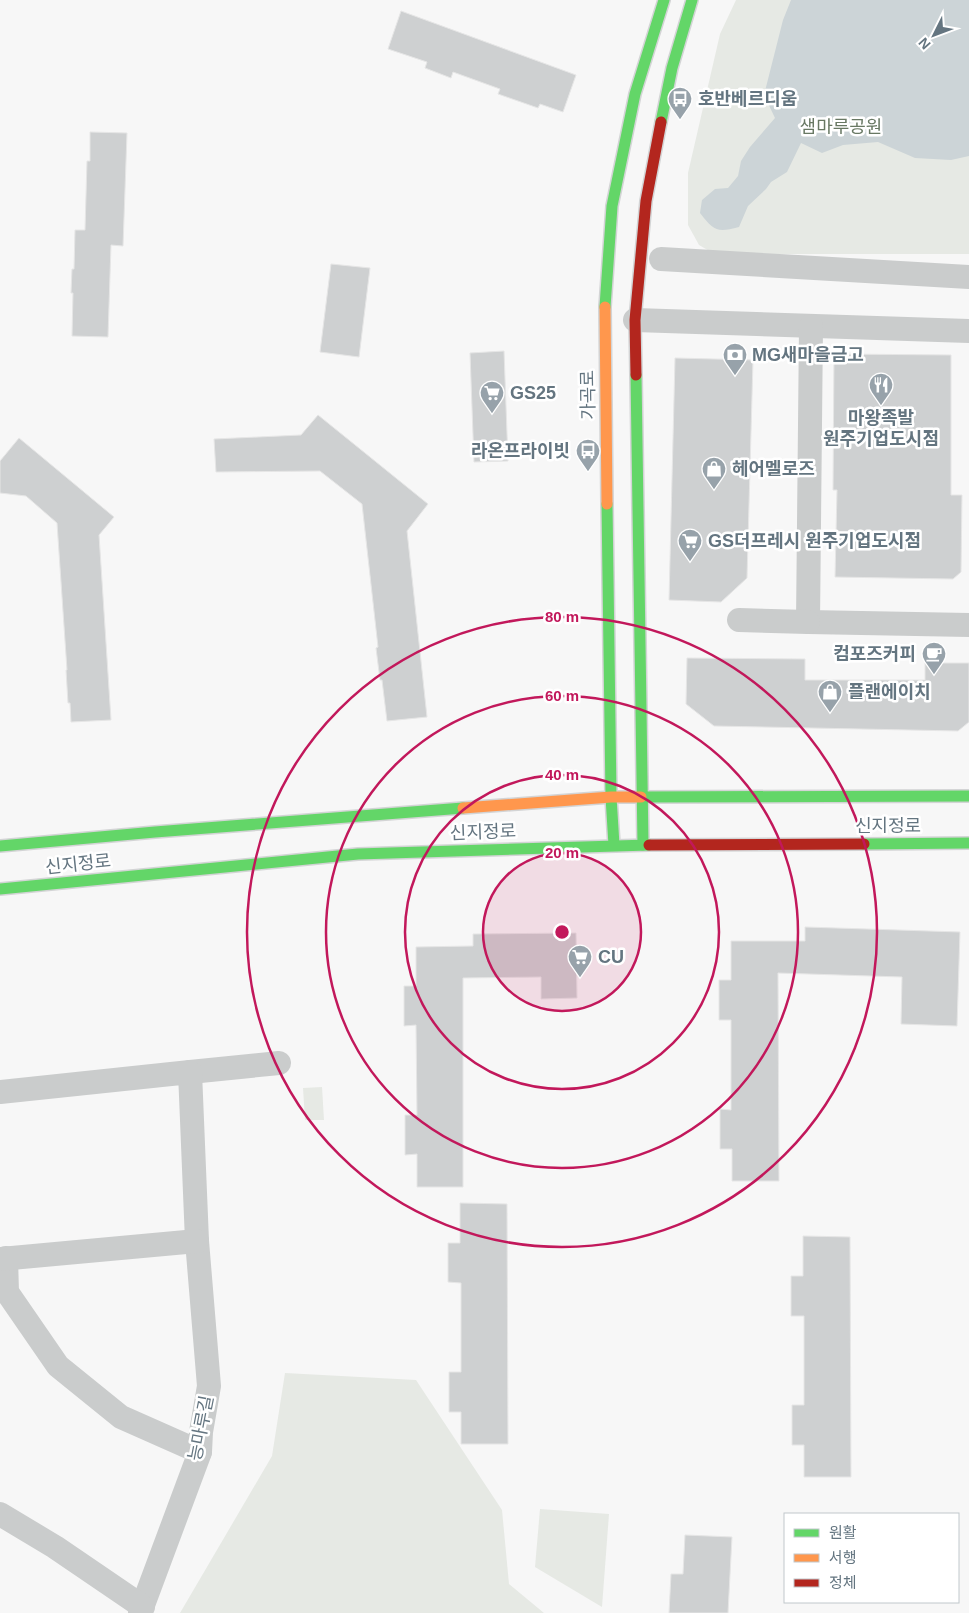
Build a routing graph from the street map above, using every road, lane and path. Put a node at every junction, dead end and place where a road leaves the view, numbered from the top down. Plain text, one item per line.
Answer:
1 (664, 0) edge
2 (692, 0) edge
3 (661, 259) dead end
4 (969, 277) edge
5 (604, 318) junction
6 (627, 320) junction
7 (811, 326) junction
8 (969, 331) edge
9 (739, 620) dead end
10 (808, 622) junction
11 (969, 625) edge
12 (969, 796) edge
13 (611, 797) junction
14 (643, 797) junction
15 (969, 843) edge
16 (614, 845) junction
17 (643, 845) junction
18 (0, 846) edge
19 (0, 889) edge
20 (279, 1063) dead end
21 (190, 1072) junction
22 (0, 1092) edge
23 (197, 1241) junction
24 (3, 1259) edge
25 (200, 1452) junction
26 (0, 1514) edge
27 (142, 1610) edge

1 - 5 street, 가곡로
2 - 6 street
3 - 4 street
5 - 6 street
5 - 13 street, 가곡로
6 - 7 street
6 - 14 street
7 - 8 street
7 - 10 street
9 - 10 street
10 - 11 street
12 - 14 street, 신지정로
13 - 14 street, 신지정로
13 - 16 street, 가곡로
13 - 18 street, 신지정로
14 - 17 street
15 - 17 street, 신지정로
16 - 17 street, 신지정로
16 - 19 street, 신지정로
20 - 21 street
21 - 22 street
21 - 23 street, 능마루길
23 - 24 street
23 - 25 street, 능마루길
24 - 25 street
25 - 27 street, 능마루길
26 - 27 street, 능마루길

